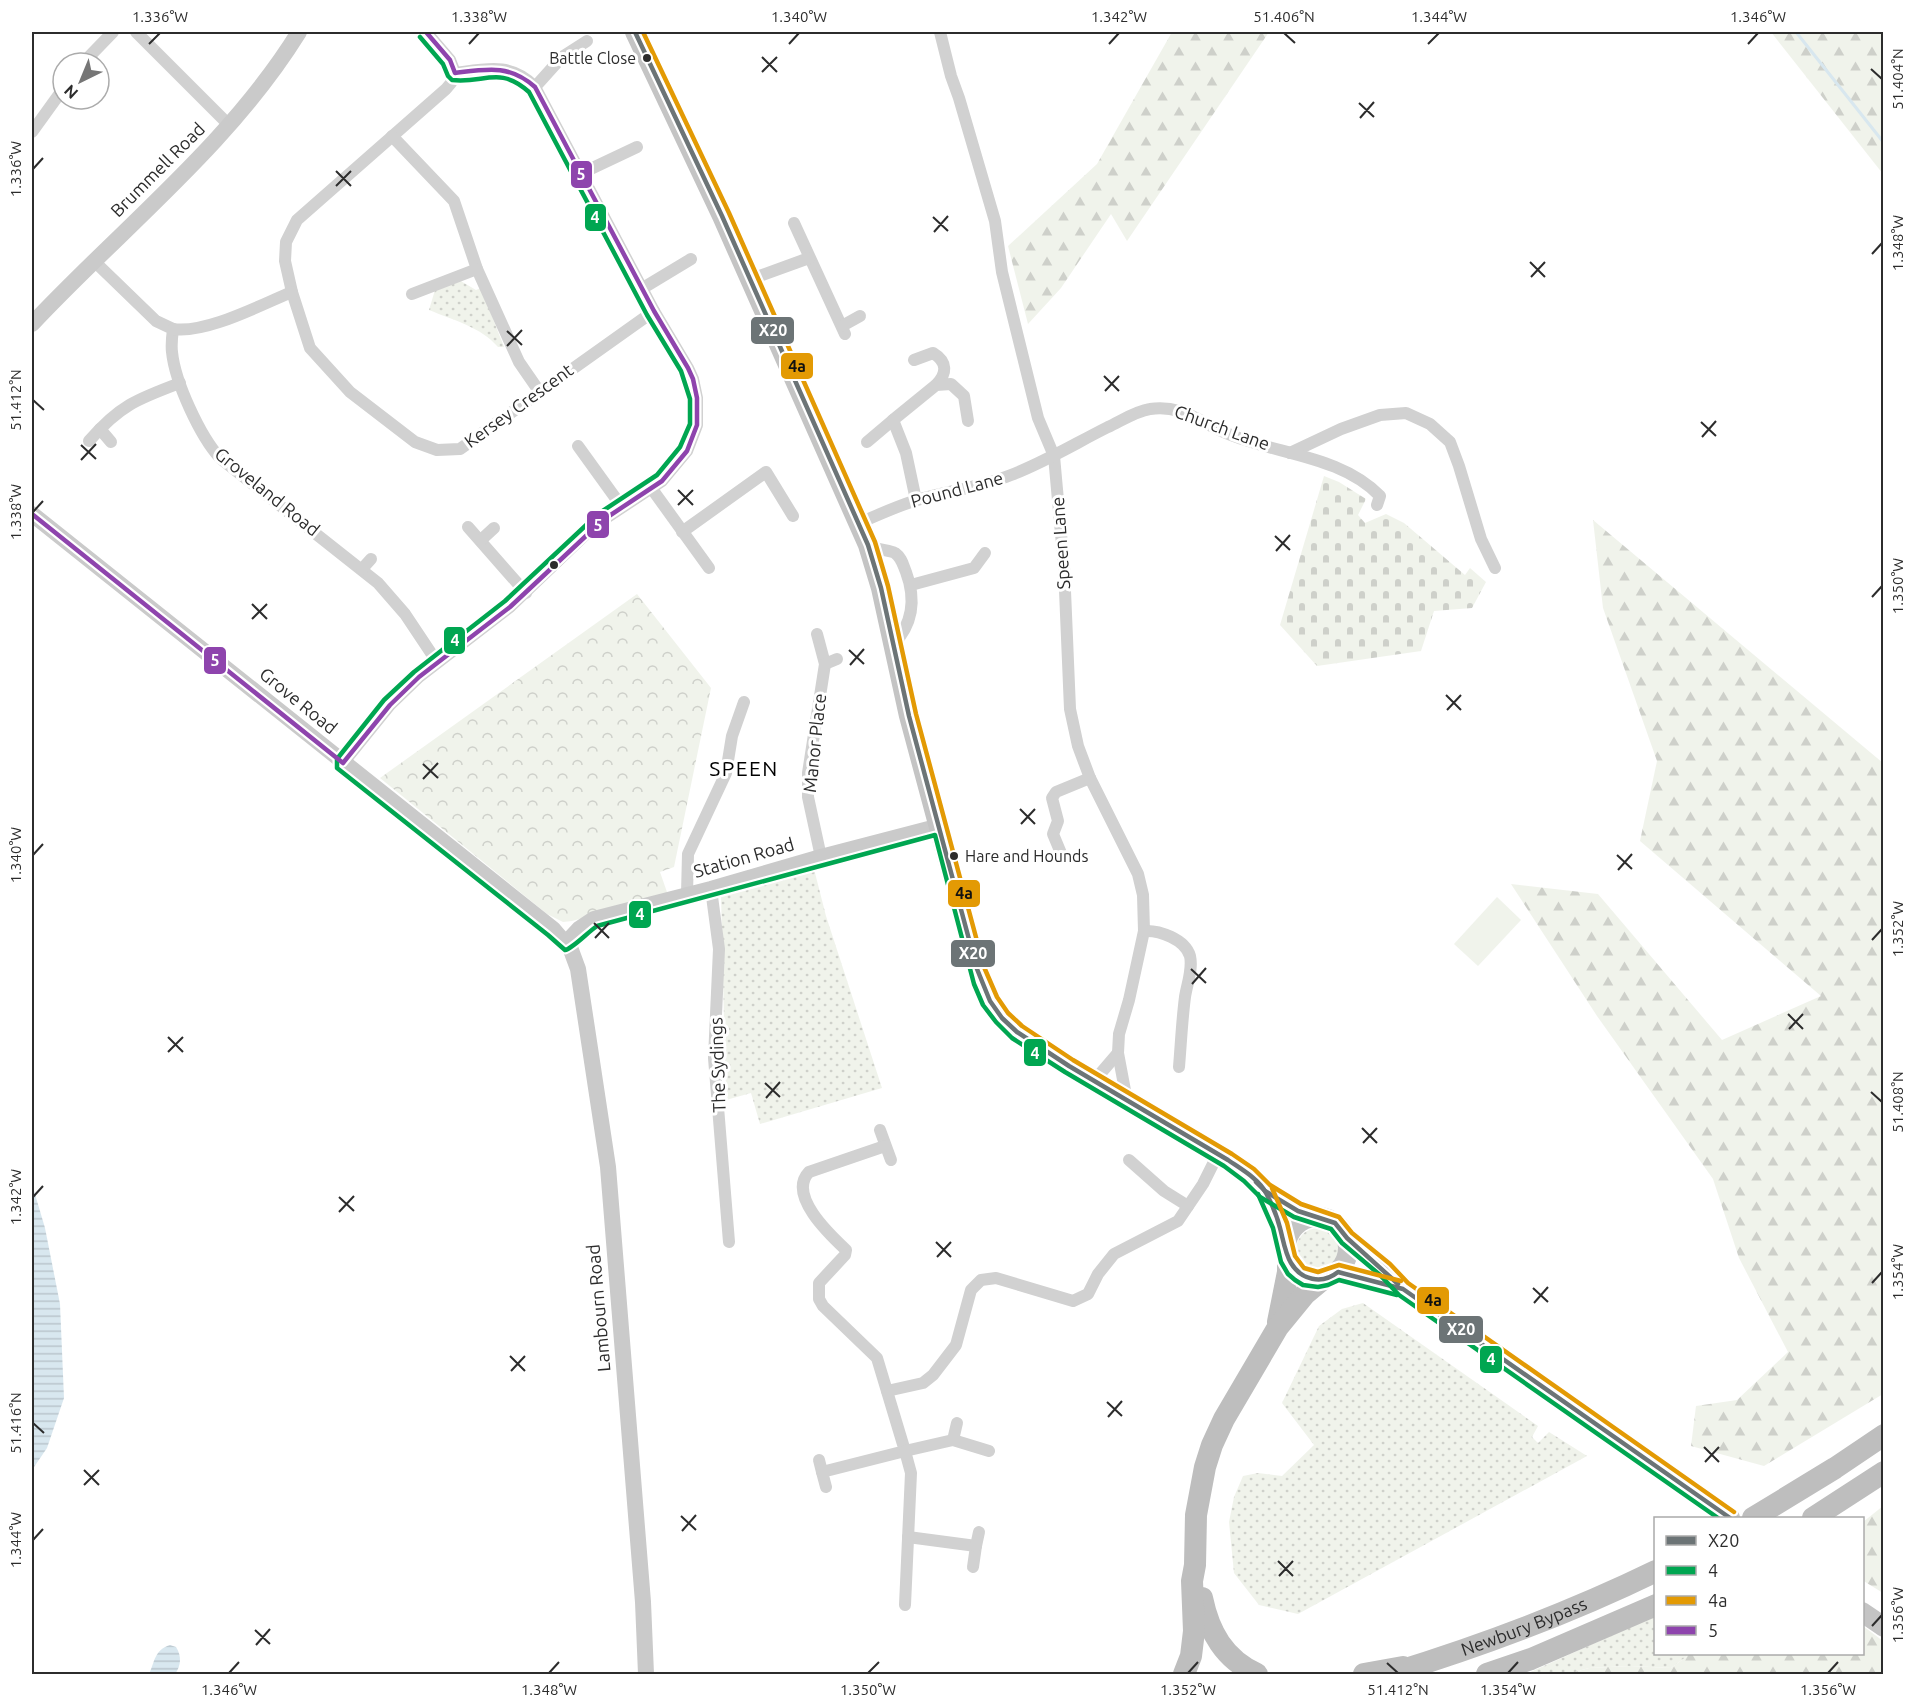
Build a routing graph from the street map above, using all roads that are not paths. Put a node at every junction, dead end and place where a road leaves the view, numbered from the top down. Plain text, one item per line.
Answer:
1 (113, 32) edge
2 (136, 32) edge
3 (299, 32) edge
4 (426, 32) edge
5 (635, 32) edge
6 (940, 32) edge
7 (587, 41) dead end
8 (95, 51) edge
9 (455, 72) junction
10 (535, 87) junction
11 (51, 106) edge
12 (229, 125) junction
13 (32, 132) edge
14 (392, 136) junction
15 (637, 147) dead end
16 (582, 173) junction
17 (794, 223) dead end
18 (809, 258) junction
19 (691, 259) dead end
20 (94, 261) junction
21 (477, 269) junction
22 (751, 279) junction
23 (643, 288) junction
24 (291, 292) junction
25 (412, 294) dead end
26 (654, 311) junction
27 (35, 314) edge
28 (860, 316) dead end
29 (173, 329) junction
30 (914, 360) dead end
31 (180, 382) junction
32 (936, 385) junction
33 (539, 391) junction
34 (893, 420) junction
35 (968, 421) dead end
36 (100, 429) junction
37 (89, 441) dead end
38 (111, 442) dead end
39 (867, 442) dead end
40 (578, 446) dead end
41 (1290, 453) junction
42 (1054, 456) junction
43 (652, 489) junction
44 (916, 500) junction
45 (1377, 505) dead end
46 (622, 507) junction
47 (32, 514) edge
48 (793, 516) dead end
49 (860, 523) junction
50 (468, 527) dead end
51 (495, 528) dead end
52 (682, 532) junction
53 (481, 540) junction
54 (868, 545) junction
55 (985, 553) dead end
56 (371, 559) dead end
57 (709, 568) dead end
58 (1495, 568) dead end
59 (362, 569) junction
60 (911, 585) junction
61 (526, 593) junction
62 (817, 634) dead end
63 (893, 645) junction
64 (437, 662) junction
65 (744, 702) dead end
66 (344, 763) junction
67 (1090, 778) junction
68 (940, 826) junction
69 (821, 857) junction
70 (1063, 858) dead end
71 (711, 889) junction
72 (687, 894) junction
73 (1144, 931) junction
74 (566, 943) junction
75 (1118, 1053) junction
76 (1179, 1066) dead end
77 (1094, 1081) junction
78 (1127, 1101) junction
79 (880, 1130) dead end
80 (885, 1146) junction
81 (1218, 1154) junction
82 (1129, 1160) dead end
83 (891, 1161) dead end
84 (1265, 1191) junction
85 (1188, 1206) junction
86 (1317, 1217) junction
87 (1347, 1238) junction
88 (729, 1242) dead end
89 (1287, 1255) junction
90 (1331, 1276) junction
91 (1403, 1289) junction
92 (1278, 1327) junction
93 (887, 1391) junction
94 (957, 1423) dead end
95 (1884, 1435) edge
96 (953, 1440) junction
97 (905, 1451) junction
98 (989, 1451) dead end
99 (1884, 1473) edge
100 (826, 1487) dead end
101 (1730, 1517) edge
102 (1755, 1517) edge
103 (1815, 1517) edge
104 (979, 1532) dead end
105 (908, 1538) junction
106 (976, 1546) junction
107 (1195, 1565) junction
108 (973, 1567) dead end
109 (1654, 1571) edge
110 (905, 1605) dead end
111 (1654, 1606) edge
112 (1864, 1613) edge
113 (1884, 1627) edge
114 (1438, 1659) junction
115 (1531, 1659) junction
116 (646, 1674) edge
117 (1184, 1674) edge
118 (1257, 1674) edge
119 (1364, 1674) edge
120 (1390, 1674) edge
121 (1487, 1674) edge
122 (1501, 1674) edge

1 - 8 street
2 - 12 street
3 - 12 street, Brummell Road
4 - 9 street
5 - 22 main road
6 - 42 street, Speen Lane
7 - 10 street
9 - 10 street
9 - 14 street, Kersey Crescent
10 - 16 street
11 - 13 street
12 - 20 street, Brummell Road
14 - 21 street
14 - 24 street, Kersey Crescent
15 - 16 street
16 - 23 street
17 - 18 street
18 - 22 street
18 - 28 street
19 - 23 street
20 - 27 street, Brummell Road
20 - 29 street
21 - 25 street
21 - 33 street
22 - 49 main road
23 - 26 street
24 - 29 street
24 - 33 street, Kersey Crescent
26 - 33 street, Kersey Crescent
26 - 43 street
29 - 31 street, Groveland Road
30 - 32 street
31 - 36 street
31 - 59 street, Groveland Road
32 - 34 street
32 - 35 street
34 - 39 street
34 - 44 street
36 - 37 street
36 - 38 street
40 - 46 street
41 - 42 street, Church Lane
41 - 45 street, Church Lane
41 - 58 street
42 - 44 street, Pound Lane
42 - 67 street, Speen Lane
43 - 46 street
43 - 52 street
44 - 49 street, Pound Lane
46 - 61 street
47 - 66 street, Grove Road
48 - 52 street
49 - 54 main road
50 - 53 street
51 - 53 street
52 - 57 street
53 - 61 street
54 - 60 street
54 - 63 main road
55 - 60 street
56 - 59 street
59 - 64 street, Groveland Road
60 - 63 street
61 - 64 street
62 - 69 street, Manor Place
63 - 68 main road
64 - 66 street
65 - 72 street
66 - 74 street, Grove Road
67 - 70 street
67 - 73 street, Speen Lane
68 - 69 street, Station Road
68 - 77 main road
69 - 71 street, Station Road
71 - 72 street, Station Road
71 - 88 street, The Sydings
72 - 74 street, Station Road
73 - 75 street, Speen Lane
73 - 76 street
74 - 116 street, Lambourn Road
75 - 77 street
75 - 78 street, Speen Lane
77 - 78 main road
78 - 81 main road
79 - 80 street
80 - 83 street
80 - 93 street
81 - 84 main road
81 - 85 street
82 - 85 street
84 - 86 main road
84 - 89 main road
85 - 93 street
86 - 87 main road
86 - 89 main road
87 - 90 main road
87 - 91 main road
89 - 90 main road
89 - 92 highway
90 - 91 main road
90 - 92 highway
91 - 101 main road
92 - 107 highway
93 - 97 street
94 - 96 street
95 - 102 highway
96 - 97 street
96 - 98 street
97 - 100 street
97 - 105 street
99 - 103 highway
104 - 106 street
105 - 106 street
105 - 110 street
106 - 108 street
107 - 117 highway
107 - 118 highway
109 - 114 highway, Newbury Bypass
111 - 115 highway, Newbury Bypass
112 - 113 main road
114 - 119 highway
114 - 120 highway, Newbury Bypass
115 - 121 highway, Newbury Bypass
115 - 122 highway

